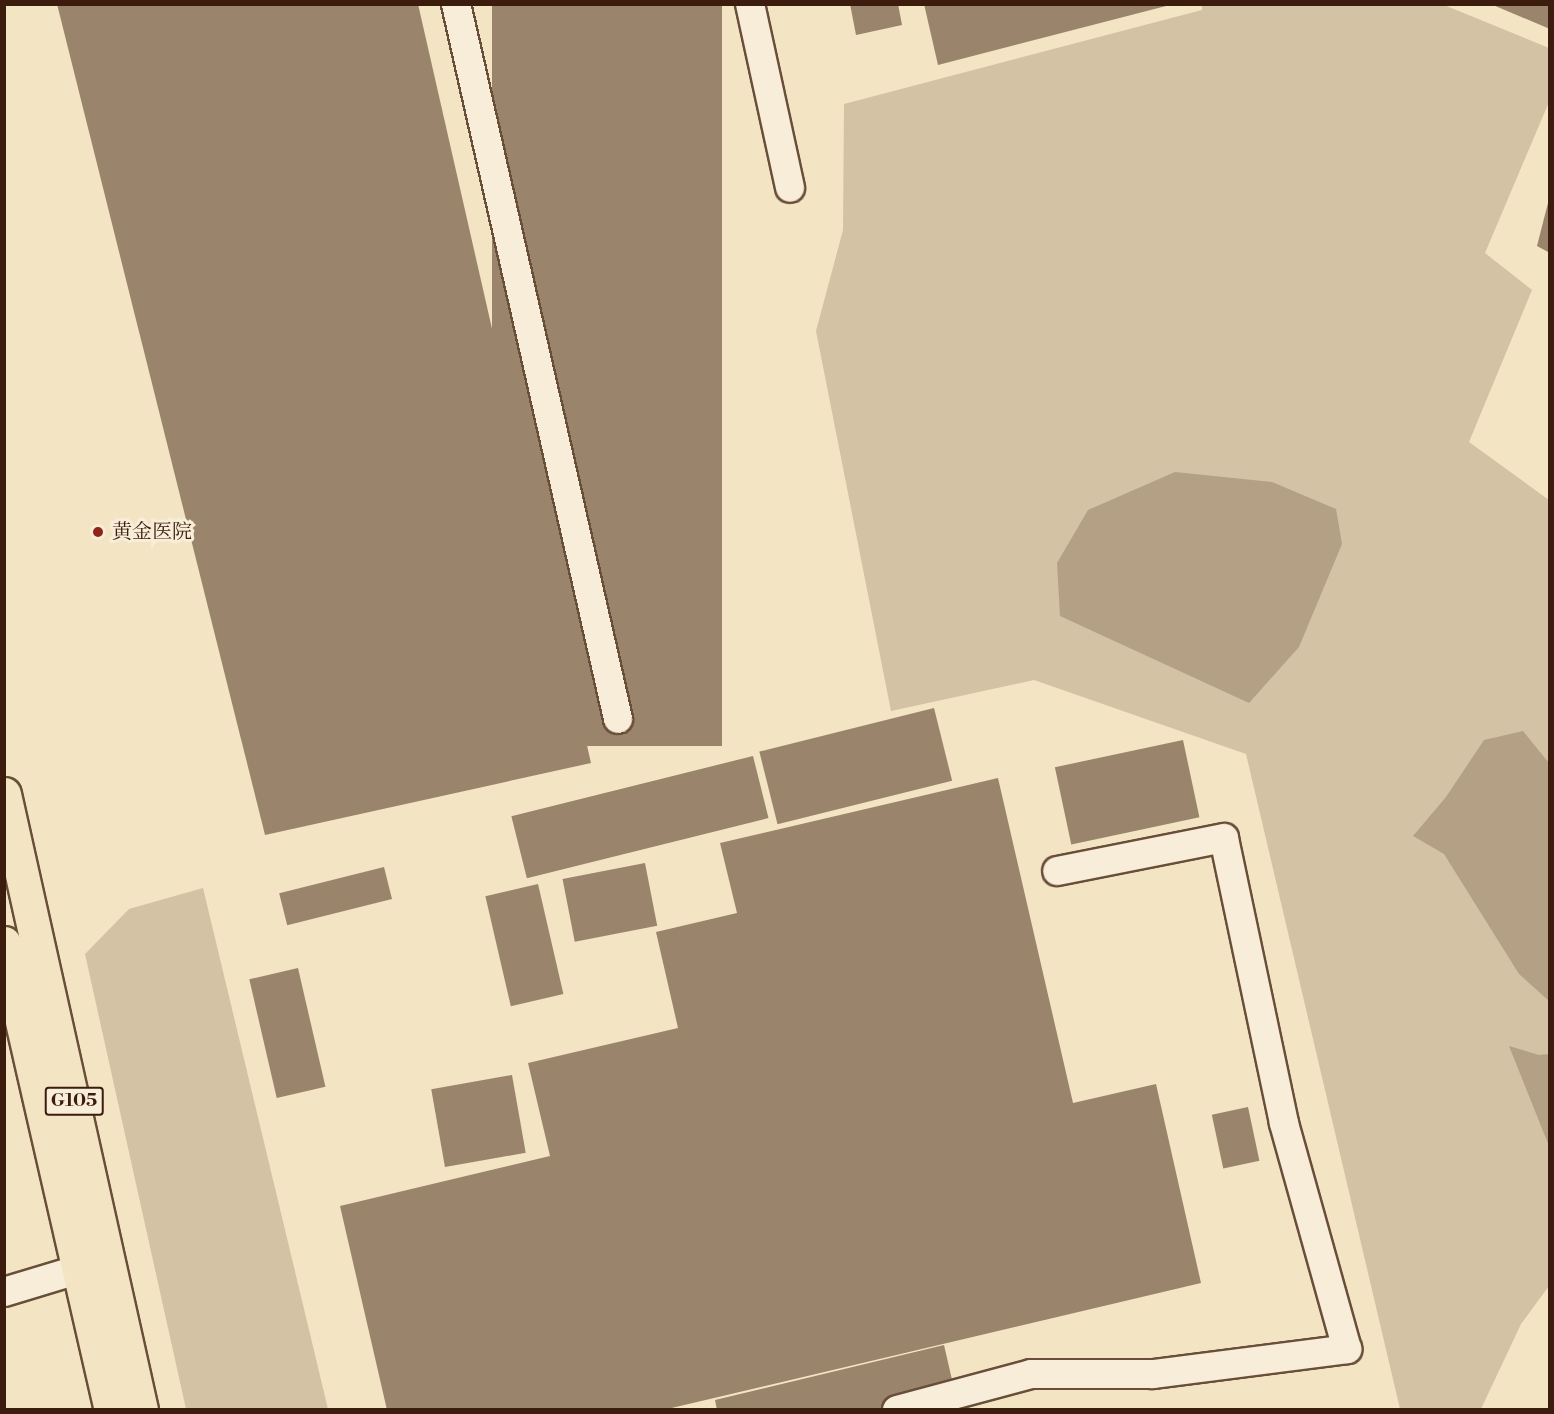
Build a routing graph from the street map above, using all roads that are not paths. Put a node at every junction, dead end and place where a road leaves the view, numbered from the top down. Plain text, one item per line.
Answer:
1 (456, 4) edge
2 (750, 4) edge
3 (790, 188) dead end
4 (618, 719) dead end
5 (4, 794) edge
6 (1057, 871) dead end
7 (4, 943) edge
8 (80, 1269) junction
9 (4, 1292) edge
10 (111, 1410) edge
11 (141, 1410) edge
12 (897, 1410) edge

1 - 4 street
2 - 3 street
5 - 11 highway, G105
6 - 12 street
7 - 8 highway, G105
8 - 9 street
8 - 10 highway, G105

